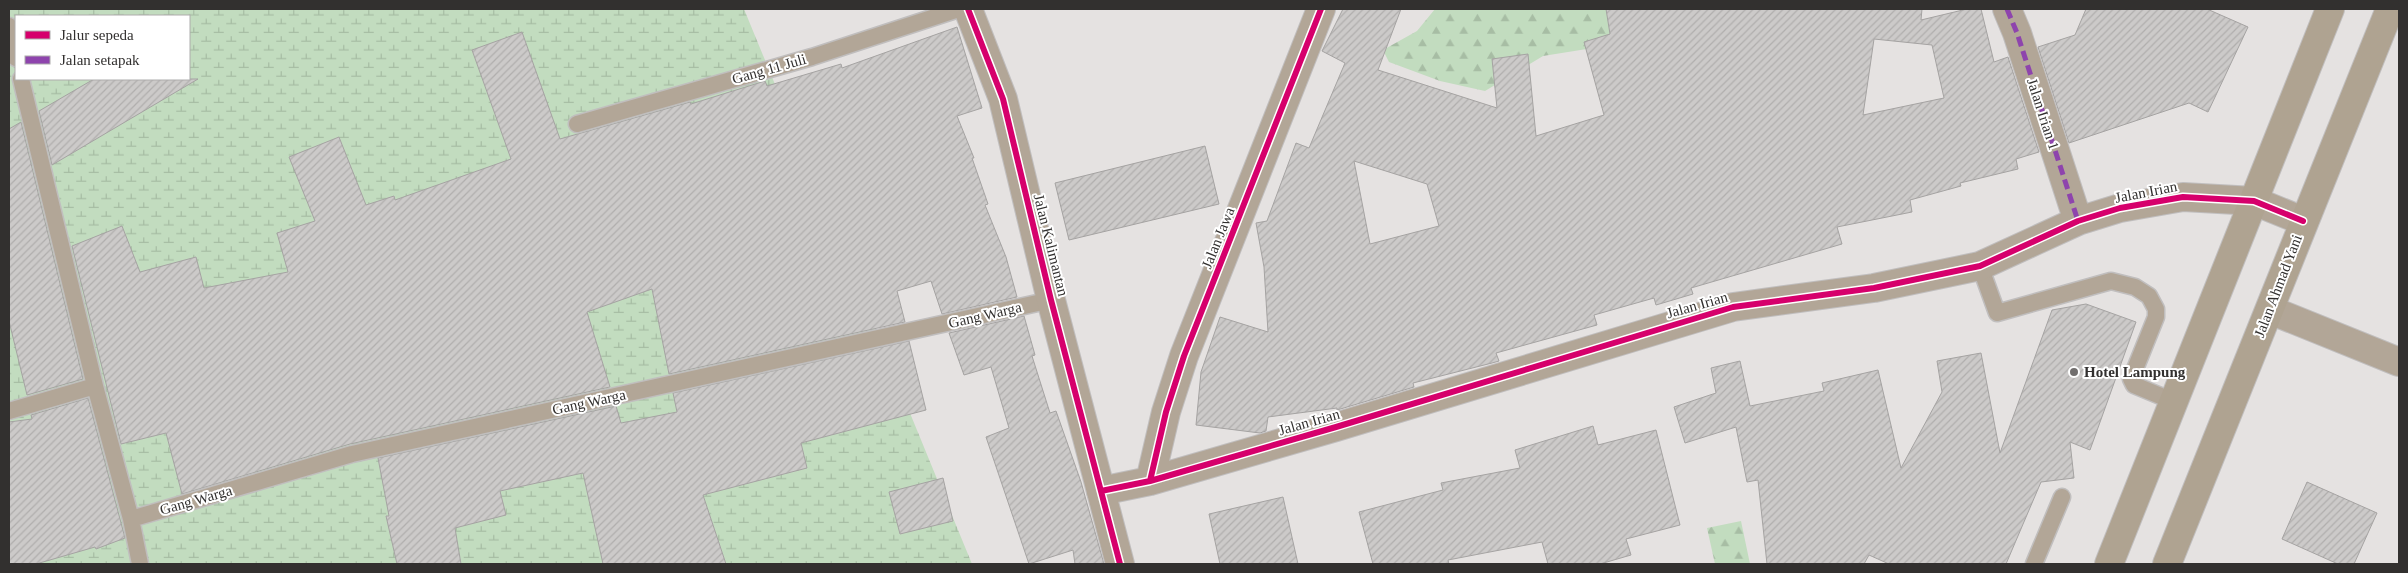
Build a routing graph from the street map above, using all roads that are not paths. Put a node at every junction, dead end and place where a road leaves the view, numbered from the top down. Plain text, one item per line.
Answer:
1 (959, 9) edge
2 (968, 9) edge
3 (1322, 9) edge
4 (2007, 9) edge
5 (2330, 9) edge
6 (2390, 9) edge
7 (9, 26) edge
8 (15, 53) edge
9 (21, 80) edge
10 (577, 124) dead end
11 (2254, 202) junction
12 (2078, 221) junction
13 (2303, 221) junction
14 (1980, 266) junction
15 (1051, 300) junction
16 (2270, 310) junction
17 (2399, 362) edge
18 (95, 386) junction
19 (2175, 402) junction
20 (9, 410) edge
21 (1150, 481) junction
22 (1101, 491) junction
23 (2062, 497) dead end
24 (131, 519) junction
25 (140, 564) edge
26 (1120, 564) edge
27 (2036, 564) edge
28 (2109, 564) edge
29 (2167, 564) edge

1 - 10 lane, Gang 11 Juli
2 - 15 street, Jalan Kalimantan
3 - 21 street, Jalan Jawa
4 - 12 street, Jalan Irian 1
5 - 11 main road
6 - 13 main road, Jalan Ahmad Yani
7 - 8 lane
9 - 18 lane
11 - 12 street, Jalan Irian
11 - 13 street, Jalan Irian
11 - 19 main road
12 - 14 street, Jalan Irian
13 - 16 main road, Jalan Ahmad Yani
14 - 19 lane
14 - 21 street, Jalan Irian
15 - 22 street, Jalan Kalimantan
15 - 24 lane, Gang Warga
16 - 17 street
16 - 29 main road, Jalan Ahmad Yani
18 - 20 lane
18 - 24 lane
19 - 28 main road
21 - 22 street, Jalan Irian
22 - 26 street, Jalan Kalimantan
23 - 27 lane
24 - 25 lane

